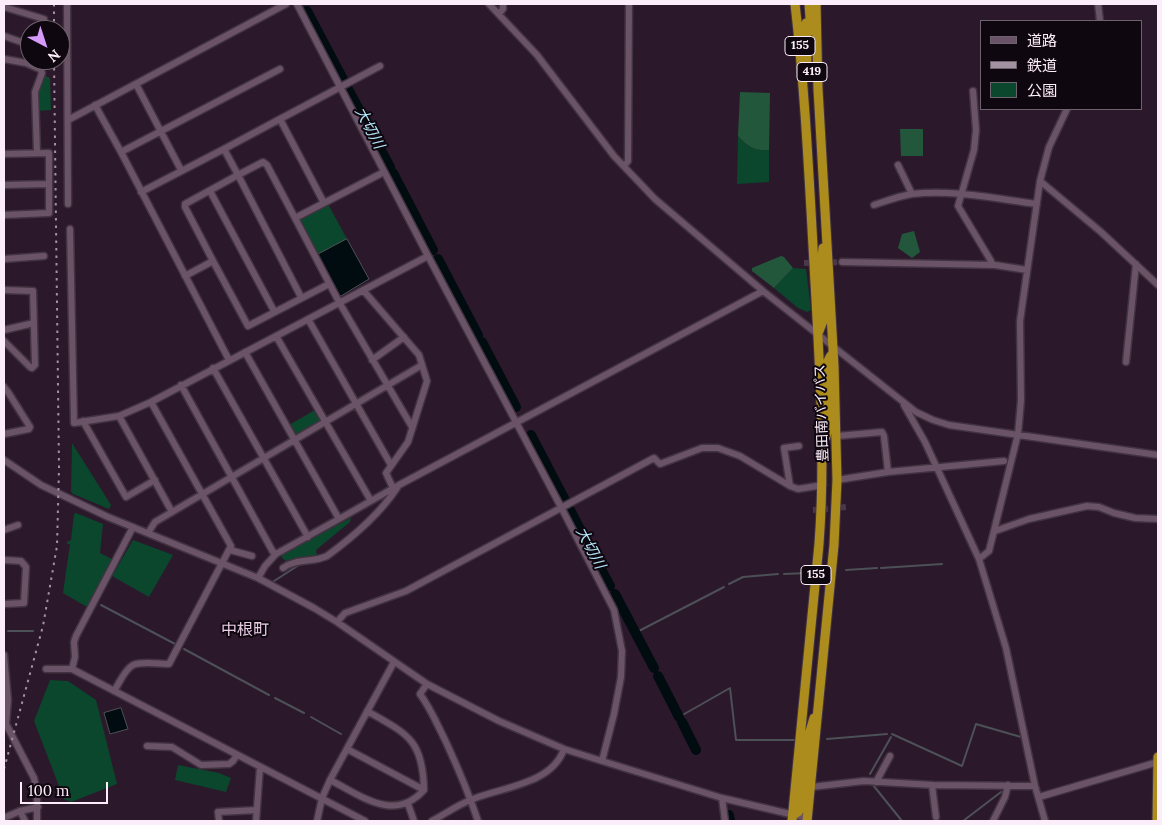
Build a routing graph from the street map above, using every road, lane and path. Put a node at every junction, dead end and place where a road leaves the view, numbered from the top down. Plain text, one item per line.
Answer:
1 (67, 4) edge
2 (286, 4) edge
3 (297, 4) edge
4 (489, 4) edge
5 (503, 4) edge
6 (629, 4) edge
7 (795, 4) edge
8 (805, 4) edge
9 (810, 4) edge
10 (816, 4) edge
11 (1098, 4) edge
12 (4, 7) edge
13 (499, 14) junction
14 (44, 19) dead end
15 (1100, 20) edge
16 (4, 36) edge
17 (20, 42) edge
18 (4, 59) edge
19 (380, 66) dead end
20 (280, 69) dead end
21 (136, 84) junction
22 (339, 87) junction
23 (973, 91) dead end
24 (95, 105) junction
25 (1066, 110) edge
26 (806, 118) junction
27 (280, 119) junction
28 (68, 120) junction
29 (160, 131) junction
30 (821, 139) junction
31 (224, 149) junction
32 (121, 152) junction
33 (37, 153) junction
34 (4, 154) edge
35 (898, 164) dead end
36 (624, 166) junction
37 (181, 170) junction
38 (384, 172) junction
39 (238, 175) junction
40 (1040, 181) junction
41 (49, 184) junction
42 (4, 185) edge
43 (210, 191) junction
44 (141, 192) junction
45 (912, 194) junction
46 (960, 194) junction
47 (324, 203) junction
48 (68, 204) dead end
49 (1037, 204) junction
50 (874, 205) dead end
51 (4, 215) edge
52 (295, 218) junction
53 (70, 229) dead end
54 (826, 230) junction
55 (44, 256) dead end
56 (428, 256) junction
57 (4, 259) edge
58 (213, 261) junction
59 (842, 262) tunnel mouth
60 (1136, 264) junction
61 (992, 265) junction
62 (1027, 270) junction
63 (185, 276) junction
64 (329, 284) junction
65 (1158, 285) edge
66 (4, 290) edge
67 (363, 290) junction
68 (763, 291) junction
69 (301, 297) junction
70 (339, 302) junction
71 (274, 312) junction
72 (308, 319) junction
73 (34, 323) junction
74 (4, 330) edge
75 (816, 332) junction
76 (276, 336) junction
77 (404, 337) junction
78 (4, 341) edge
79 (835, 351) junction
80 (245, 352) junction
81 (229, 360) junction
82 (372, 360) junction
83 (1126, 362) dead end
84 (422, 365) junction
85 (213, 368) junction
86 (181, 385) junction
87 (387, 385) junction
88 (4, 387) edge
89 (151, 402) junction
90 (902, 402) junction
91 (356, 404) junction
92 (119, 416) junction
93 (83, 422) junction
94 (325, 422) junction
95 (516, 422) junction
96 (412, 427) junction
97 (4, 434) edge
98 (1018, 434) junction
99 (837, 436) junction
100 (295, 440) junction
101 (799, 446) dead end
102 (823, 452) junction
103 (1158, 455) edge
104 (263, 459) junction
105 (4, 460) edge
106 (1004, 461) dead end
107 (391, 465) junction
108 (937, 468) junction
109 (888, 472) junction
110 (233, 477) junction
111 (155, 480) junction
112 (837, 480) junction
113 (823, 485) junction
114 (396, 486) junction
115 (790, 486) junction
116 (203, 494) junction
117 (371, 501) junction
118 (561, 508) junction
119 (172, 512) junction
120 (1158, 519) edge
121 (339, 520) junction
122 (18, 525) dead end
123 (133, 527) junction
124 (4, 530) edge
125 (995, 531) junction
126 (148, 533) junction
127 (308, 537) junction
128 (230, 550) junction
129 (276, 554) junction
130 (252, 556) dead end
131 (979, 559) junction
132 (4, 560) edge
133 (222, 563) junction
134 (283, 568) dead end
135 (258, 578) junction
136 (4, 604) edge
137 (337, 622) junction
138 (4, 655) edge
139 (394, 662) junction
140 (4, 667) edge
141 (46, 669) dead end
142 (72, 669) junction
143 (427, 684) junction
144 (114, 692) junction
145 (819, 701) junction
146 (367, 711) junction
147 (147, 746) dead end
148 (347, 749) junction
149 (564, 749) junction
150 (237, 755) junction
151 (890, 756) dead end
152 (1158, 757) edge
153 (602, 761) junction
154 (1158, 762) edge
155 (260, 767) junction
156 (330, 780) junction
157 (876, 782) junction
158 (932, 785) junction
159 (1008, 785) junction
160 (1035, 786) junction
161 (811, 787) junction
162 (424, 790) junction
163 (1039, 797) junction
164 (322, 798) junction
165 (722, 798) junction
166 (471, 799) junction
167 (408, 804) junction
168 (38, 807) junction
169 (257, 810) junction
170 (20, 811) junction
171 (6, 817) dead end
172 (936, 817) dead end
173 (793, 818) edge
174 (807, 820) edge
175 (25, 821) edge
176 (37, 821) edge
177 (219, 821) edge
178 (256, 821) edge
179 (317, 821) edge
180 (365, 821) edge
181 (414, 821) edge
182 (432, 821) edge
183 (478, 821) edge
184 (725, 821) edge
185 (993, 821) edge
186 (1045, 821) edge
187 (1157, 821) edge

1 - 28 street
2 - 21 street
3 - 22 street
4 - 13 street
5 - 13 street
6 - 36 street
7 - 26 highway, 豊田南バイパス / 155
8 - 26 highway, 419
9 - 30 highway, 419
10 - 30 highway, 豊田南バイパス / 155
11 - 15 street
12 - 14 street
13 - 36 street
16 - 17 street
18 - 33 street
19 - 22 street
20 - 29 street
21 - 24 street
21 - 29 street
22 - 27 street
22 - 38 street
23 - 46 street
24 - 28 street
24 - 32 street
25 - 40 street
26 - 75 highway, 豊田南バイパス / 155
27 - 31 street
27 - 47 street
28 - 48 street
29 - 32 street
29 - 37 street
30 - 54 highway, 豊田南バイパス / 155
31 - 37 street
31 - 39 street
32 - 44 street
33 - 34 street
33 - 41 street
35 - 45 street
36 - 68 street
37 - 44 street
38 - 47 street
38 - 56 street
39 - 43 street
39 - 52 street
39 - 69 street
40 - 49 street
40 - 60 street
41 - 42 street
41 - 51 street
43 - 58 street
43 - 71 street
44 - 63 street
45 - 46 street
45 - 50 street
46 - 49 street
46 - 61 street
47 - 52 street
49 - 62 street
52 - 64 street
53 - 93 street
54 - 75 highway
54 - 79 highway, 豊田南バイパス / 155
55 - 57 street
56 - 67 street
56 - 95 street
58 - 63 street
58 - 71 street
59 - 61 street
60 - 65 street
60 - 83 street
61 - 62 street
62 - 98 street
63 - 81 street
64 - 69 street
64 - 70 street
66 - 73 street
67 - 70 street
67 - 77 street
68 - 75 street
68 - 95 street
69 - 71 street
70 - 72 street
70 - 82 street
72 - 76 street
72 - 91 street
73 - 74 street
73 - 78 street
75 - 79 street
75 - 102 highway, 豊田南バイパス / 155
76 - 80 street
76 - 94 street
77 - 82 street
77 - 84 street
79 - 90 street
79 - 99 highway, 豊田南バイパス / 155
79 - 102 highway
80 - 81 street
80 - 100 street
81 - 85 street
82 - 87 street
84 - 87 street
84 - 96 street
85 - 86 street
85 - 104 street
86 - 89 street
86 - 110 street
87 - 91 street
87 - 96 street
88 - 97 street
89 - 92 street
89 - 116 street
90 - 98 street
90 - 108 street
91 - 94 street
91 - 107 street
92 - 93 street
92 - 111 street
93 - 111 street
94 - 100 street
94 - 117 street
95 - 114 street
95 - 118 street
96 - 107 street
98 - 103 street
98 - 125 street
99 - 109 street
99 - 112 highway, 豊田南バイパス / 155
100 - 104 street
100 - 121 street
101 - 115 street
102 - 113 highway, 豊田南バイパス / 155
104 - 110 street
104 - 127 street
105 - 123 street
106 - 108 street
107 - 114 street
108 - 109 street
108 - 131 street
109 - 112 street
110 - 116 street
110 - 129 street
111 - 119 street
112 - 145 highway, 豊田南バイパス / 155
113 - 115 street
113 - 173 highway, 豊田南バイパス / 155
114 - 117 street
114 - 134 street
115 - 118 street
116 - 119 street
116 - 128 street
117 - 121 street
118 - 137 street
118 - 153 street
119 - 126 street
120 - 125 street
121 - 127 street
122 - 124 street
123 - 126 street
123 - 142 street
125 - 131 street
126 - 133 street
127 - 129 street
128 - 130 street
128 - 133 street
129 - 135 street
131 - 160 street
132 - 136 street
133 - 135 street
133 - 144 street
135 - 137 street
137 - 139 street
138 - 140 street
139 - 143 street
139 - 146 street
140 - 168 street
141 - 142 street
142 - 144 street
143 - 149 street
143 - 166 street
144 - 150 street
145 - 161 highway, 豊田南バイパス / 155
145 - 173 highway, 155
146 - 148 street
146 - 162 street
147 - 150 street
148 - 156 street
148 - 162 street
149 - 153 street
149 - 166 street
150 - 155 street
151 - 157 street
152 - 154 highway
153 - 165 street
154 - 163 street
154 - 187 highway
155 - 164 street
155 - 169 street
156 - 164 street
156 - 167 street
157 - 158 street
157 - 161 street
158 - 159 street
158 - 172 street
159 - 160 street
159 - 185 street
160 - 163 street
161 - 174 highway, 豊田南バイパス / 155
162 - 167 street
163 - 186 street
164 - 179 street
164 - 180 street
165 - 173 street
165 - 184 street
166 - 182 street
166 - 183 street
167 - 181 street
168 - 170 street
168 - 176 street
169 - 177 street
169 - 178 street
170 - 171 street
170 - 175 street
173 - 174 street

